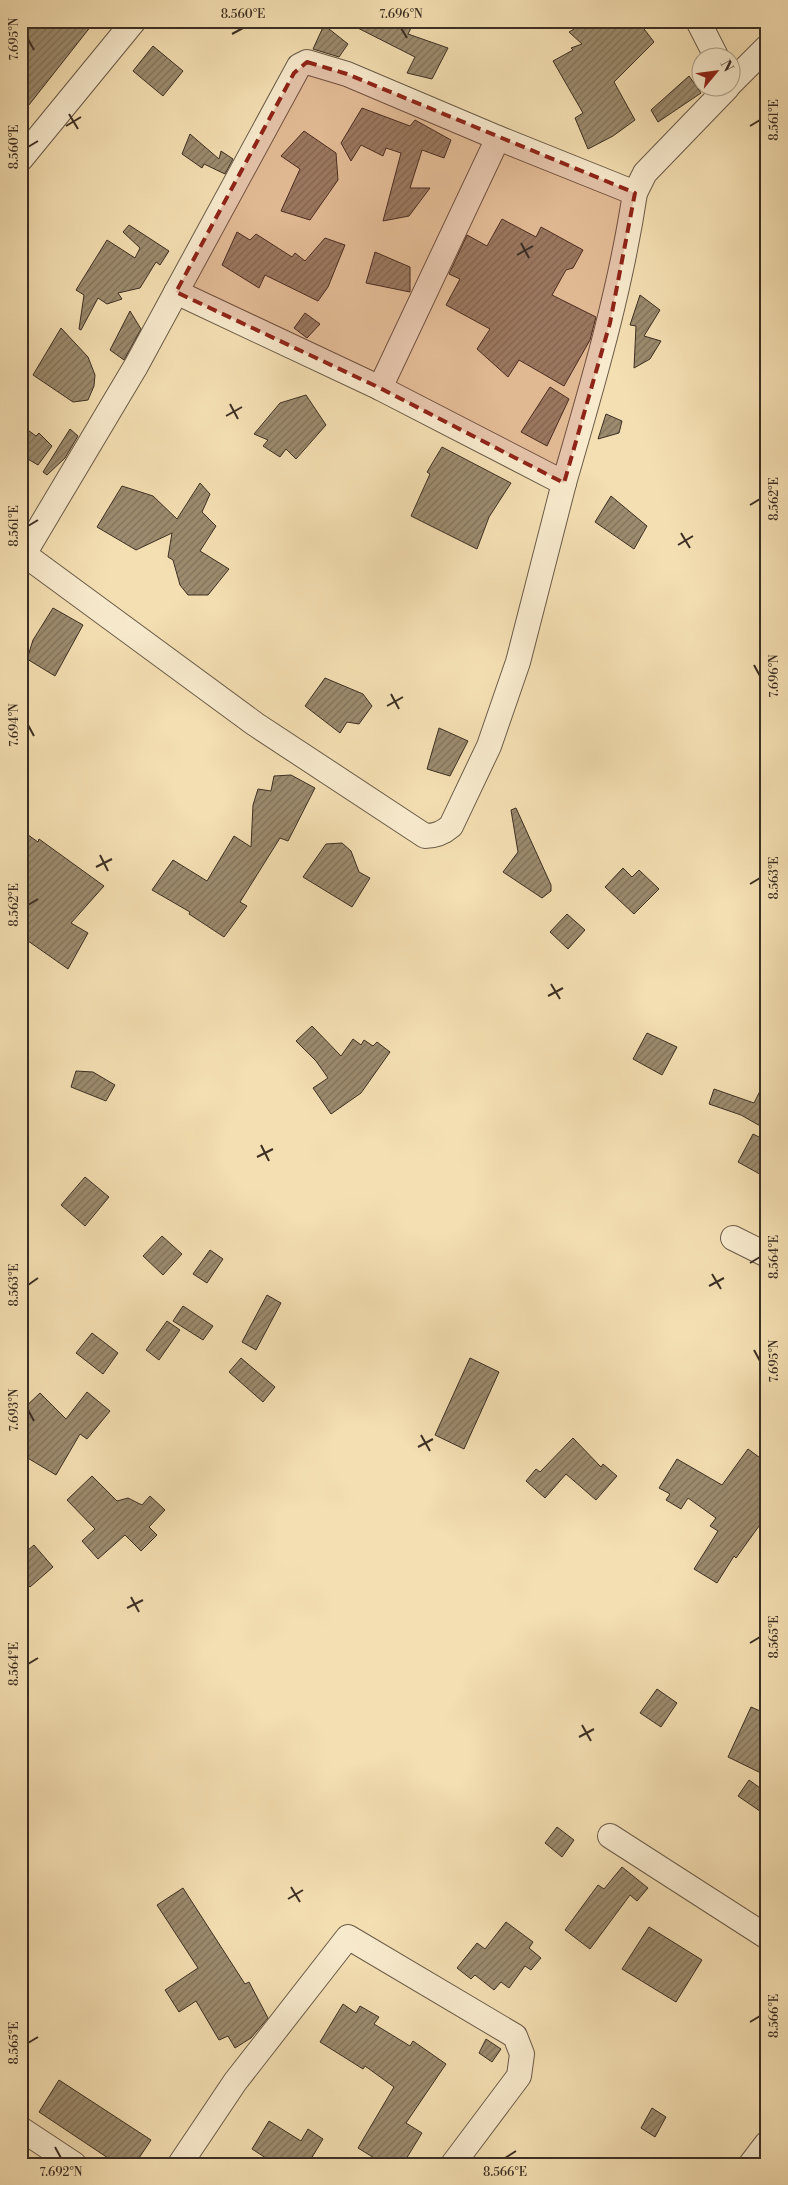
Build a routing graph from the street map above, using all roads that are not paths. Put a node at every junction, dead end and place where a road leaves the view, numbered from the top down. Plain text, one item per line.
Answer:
1 (134, 21) edge
2 (698, 21) edge
3 (767, 47) edge
4 (711, 48) edge
5 (740, 74) edge
6 (717, 98) edge
7 (498, 138) junction
8 (21, 159) edge
9 (635, 193) junction
10 (176, 292) junction
11 (380, 388) junction
12 (564, 483) junction
13 (23, 553) edge
14 (733, 1238) dead end
15 (767, 1255) edge
16 (610, 1836) dead end
17 (767, 1937) edge
18 (21, 2129) edge
19 (767, 2144) edge
20 (74, 2164) edge
21 (180, 2164) edge
22 (453, 2164) edge
23 (752, 2164) edge

1 - 8 street
2 - 4 street
3 - 5 street
6 - 9 street
7 - 9 street
7 - 10 street
7 - 11 street
9 - 12 street
10 - 11 street
10 - 13 street
11 - 12 street
12 - 13 street
14 - 15 street
16 - 17 street
18 - 20 street
19 - 23 street
21 - 22 street

